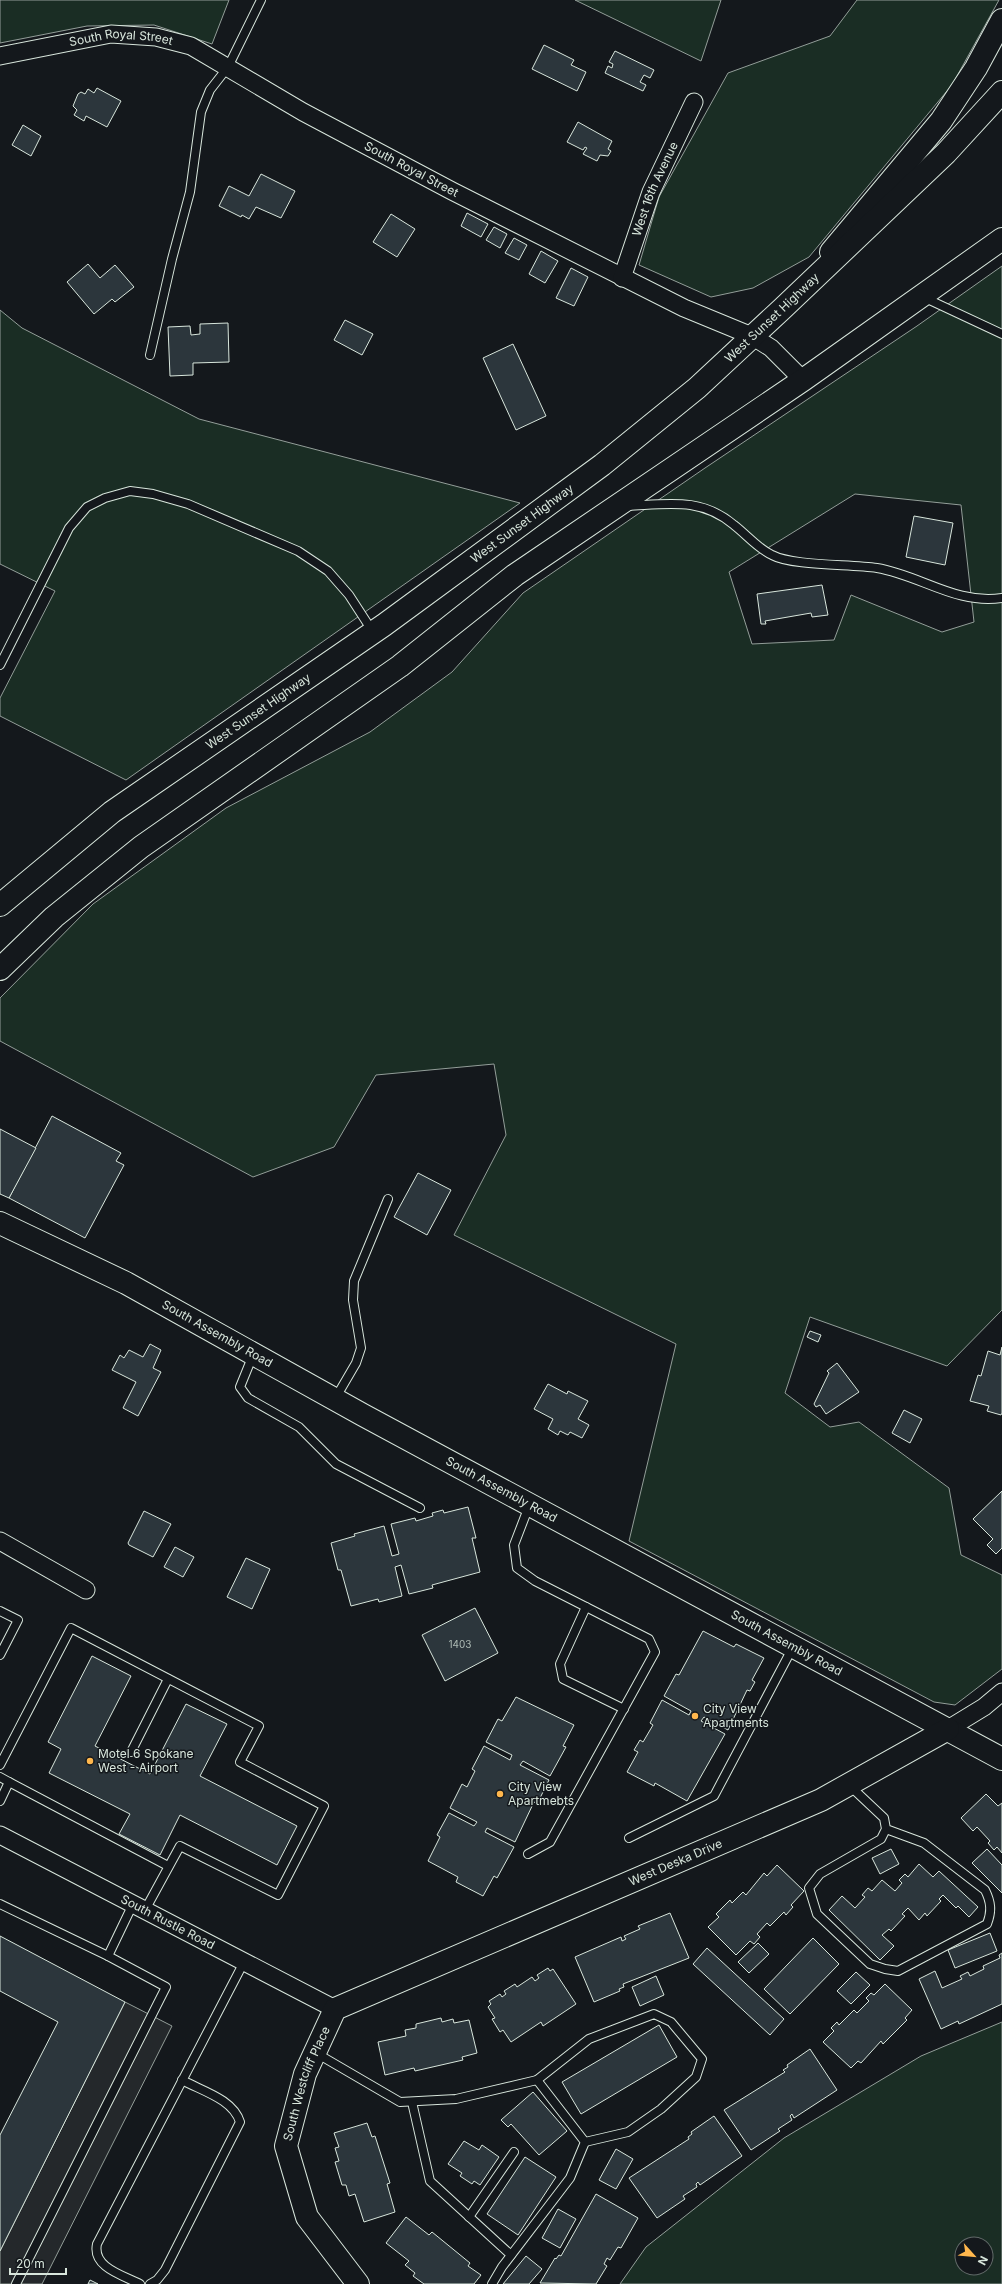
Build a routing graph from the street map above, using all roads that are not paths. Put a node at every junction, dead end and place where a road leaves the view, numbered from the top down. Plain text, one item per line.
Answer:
1 (261, 0) edge
2 (1002, 20) edge
3 (0, 56) edge
4 (228, 67) junction
5 (1002, 92) edge
6 (694, 102) dead end
7 (1002, 239) edge
8 (622, 278) junction
9 (920, 295) junction
10 (782, 309) junction
11 (1002, 334) edge
12 (752, 336) junction
13 (150, 355) dead end
14 (803, 380) junction
15 (614, 507) junction
16 (1002, 598) edge
17 (374, 633) junction
18 (0, 665) edge
19 (0, 905) edge
20 (0, 969) edge
21 (388, 1199) dead end
22 (0, 1223) edge
23 (254, 1354) junction
24 (335, 1400) junction
25 (529, 1505) junction
26 (420, 1508) dead end
27 (0, 1541) edge
28 (86, 1590) dead end
29 (586, 1607) junction
30 (0, 1611) edge
31 (793, 1646) junction
32 (0, 1654) edge
33 (168, 1679) junction
34 (1002, 1692) edge
35 (624, 1709) junction
36 (948, 1729) junction
37 (131, 1752) dead end
38 (1002, 1759) edge
39 (0, 1766) edge
40 (0, 1777) edge
41 (9, 1782) junction
42 (848, 1785) junction
43 (0, 1801) edge
44 (886, 1829) junction
45 (0, 1835) edge
46 (629, 1838) dead end
47 (528, 1854) dead end
48 (168, 1866) junction
49 (0, 1904) edge
50 (139, 1907) junction
51 (108, 1956) junction
52 (244, 1962) junction
53 (335, 2009) junction
54 (315, 2052) junction
55 (182, 2080) junction
56 (537, 2080) junction
57 (412, 2102) junction
58 (585, 2142) junction
59 (514, 2152) dead end
60 (469, 2217) junction
61 (511, 2255) junction
62 (16, 2284) edge
63 (140, 2284) edge
64 (150, 2284) edge
65 (358, 2284) edge
66 (492, 2284) edge

1 - 4 lane
2 - 10 main road
3 - 4 street, South Royal Street
4 - 8 street, South Royal Street
4 - 13 lane
5 - 10 main road, West Sunset Highway
6 - 8 street, West 16th Avenue
7 - 9 main road
8 - 12 street, South Royal Street
9 - 11 lane
9 - 14 main road
10 - 12 main road, West Sunset Highway
12 - 14 street, South Royal Street
12 - 17 main road, West Sunset Highway
14 - 15 main road
15 - 16 lane
15 - 20 main road
17 - 18 lane
17 - 19 main road, West Sunset Highway
21 - 24 lane
22 - 23 main road, South Assembly Road
23 - 24 main road, South Assembly Road
23 - 26 lane
24 - 25 main road, South Assembly Road
25 - 29 lane
25 - 31 main road, South Assembly Road
27 - 28 street
29 - 35 lane
29 - 35 lane
30 - 32 lane
31 - 36 main road, South Assembly Road
31 - 46 lane
33 - 37 lane
33 - 39 lane
33 - 48 lane
34 - 36 street, West Deska Drive
35 - 47 lane
36 - 38 main road, South Assembly Road
36 - 42 main road, West Deska Drive
40 - 41 lane
41 - 43 lane
41 - 48 lane
42 - 44 lane
42 - 53 main road, West Deska Drive
44 - 44 lane
45 - 50 street, South Rustle Road
48 - 50 lane
49 - 51 lane
50 - 51 lane
50 - 52 street, South Rustle Road
51 - 62 lane
52 - 53 street, South Rustle Road
52 - 55 lane
53 - 54 main road, South Westcliff Place
54 - 57 lane
54 - 65 main road, South Westcliff Place
55 - 63 lane
55 - 64 lane
56 - 57 lane
56 - 58 lane
56 - 58 lane
57 - 60 lane
58 - 61 lane
59 - 60 lane
60 - 61 lane
61 - 66 lane

